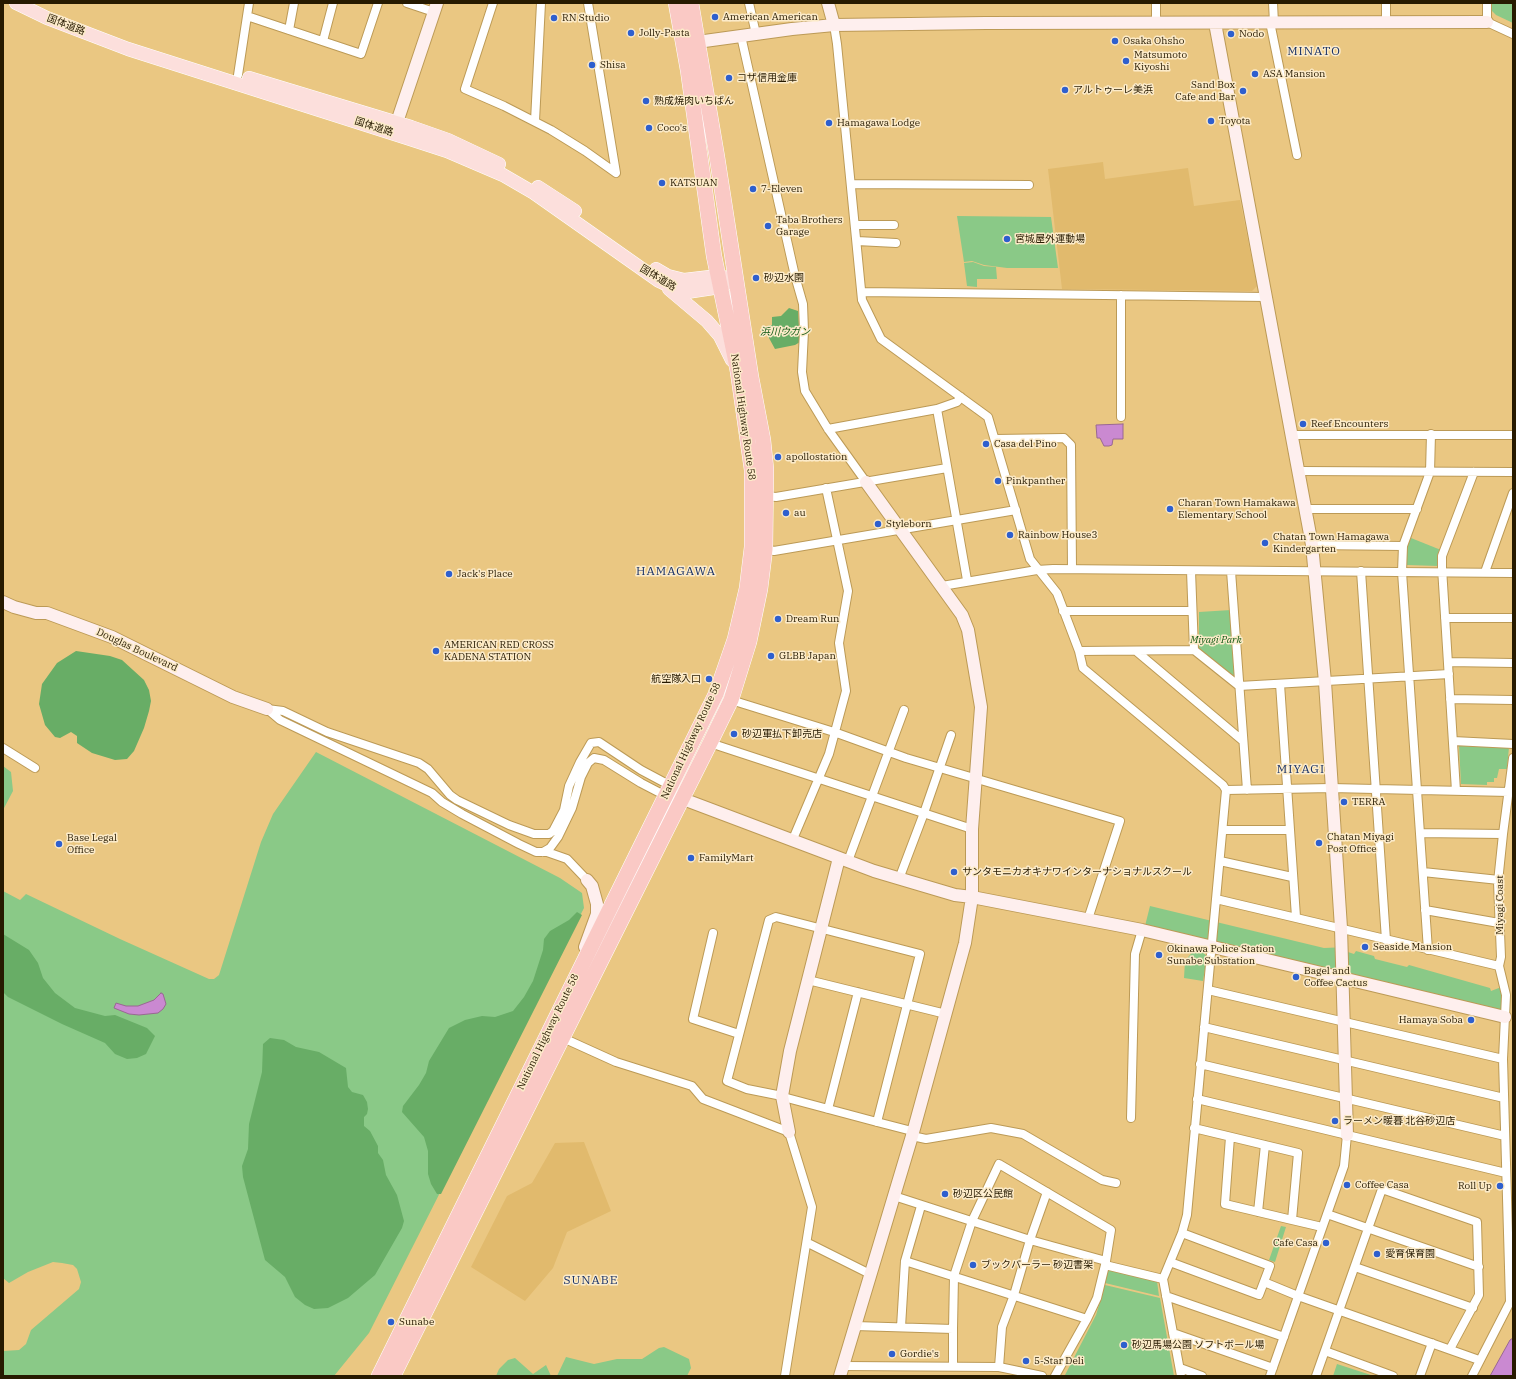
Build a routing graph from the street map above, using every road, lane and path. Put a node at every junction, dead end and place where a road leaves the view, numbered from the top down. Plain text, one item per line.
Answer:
1 (16, 3) edge
2 (35, 3) edge
3 (249, 3) edge
4 (294, 3) edge
5 (333, 3) edge
6 (378, 3) edge
7 (407, 3) edge
8 (493, 3) edge
9 (541, 3) edge
10 (588, 3) edge
11 (676, 3) edge
12 (691, 3) edge
13 (749, 3) edge
14 (828, 3) edge
15 (1156, 3) edge
16 (1273, 3) edge
17 (1386, 3) edge
18 (1487, 3) edge
19 (435, 8) edge
20 (247, 16) junction
21 (1386, 22) junction
22 (1487, 22) junction
23 (1156, 23) junction
24 (1215, 23) junction
25 (1274, 23) junction
26 (834, 25) junction
27 (289, 30) junction
28 (756, 34) junction
29 (1513, 34) edge
30 (741, 36) junction
31 (323, 41) junction
32 (698, 42) junction
33 (683, 44) junction
34 (238, 75) junction
35 (536, 121) junction
36 (395, 128) junction
37 (1297, 155) dead end
38 (851, 184) junction
39 (1029, 186) dead end
40 (855, 225) junction
41 (894, 225) dead end
42 (857, 241) junction
43 (896, 243) dead end
44 (735, 279) junction
45 (659, 281) junction
46 (719, 282) junction
47 (862, 292) junction
48 (1121, 295) junction
49 (1266, 297) junction
50 (738, 372) junction
51 (961, 397) junction
52 (937, 409) junction
53 (1121, 417) dead end
54 (828, 428) junction
55 (1431, 434) junction
56 (1292, 435) junction
57 (1513, 435) edge
58 (995, 439) junction
59 (947, 468) junction
60 (1299, 472) junction
61 (1430, 472) junction
62 (1474, 472) junction
63 (1513, 472) edge
64 (866, 482) junction
65 (826, 488) junction
66 (1513, 493) edge
67 (766, 496) junction
68 (1306, 509) junction
69 (1417, 509) junction
70 (1016, 510) junction
71 (956, 520) junction
72 (900, 528) junction
73 (837, 540) junction
74 (1312, 545) junction
75 (1403, 546) junction
76 (765, 549) junction
77 (1072, 569) junction
78 (1037, 570) junction
79 (1191, 570) junction
80 (1231, 571) junction
81 (1314, 571) junction
82 (1361, 571) junction
83 (1402, 572) junction
84 (1441, 572) junction
85 (1484, 572) junction
86 (1513, 573) edge
87 (967, 580) junction
88 (942, 586) junction
89 (3, 602) edge
90 (1063, 611) junction
91 (1192, 611) junction
92 (1445, 618) junction
93 (1513, 618) edge
94 (1194, 650) junction
95 (1079, 651) junction
96 (1136, 651) junction
97 (1448, 662) junction
98 (1513, 662) edge
99 (1449, 674) junction
100 (1409, 675) junction
101 (1368, 679) junction
102 (1325, 682) junction
103 (1280, 684) junction
104 (1239, 686) junction
105 (1450, 699) junction
106 (731, 700) junction
107 (1513, 700) edge
108 (267, 709) junction
109 (904, 710) dead end
110 (834, 732) junction
111 (951, 735) dead end
112 (1243, 741) junction
113 (1453, 741) junction
114 (710, 743) junction
115 (1513, 744) edge
116 (3, 748) edge
117 (888, 751) junction
118 (1513, 758) edge
119 (940, 767) junction
120 (35, 768) dead end
121 (975, 778) junction
122 (819, 780) junction
123 (1331, 788) junction
124 (1286, 789) junction
125 (1226, 790) junction
126 (1247, 790) junction
127 (1376, 790) junction
128 (1417, 790) junction
129 (668, 791) junction
130 (1456, 791) junction
131 (1509, 792) junction
132 (872, 796) junction
133 (683, 799) junction
134 (468, 809) junction
135 (924, 813) junction
136 (972, 829) junction
137 (1222, 830) junction
138 (1289, 830) junction
139 (1420, 833) junction
140 (1503, 834) junction
141 (794, 839) junction
142 (543, 852) junction
143 (844, 860) junction
144 (1220, 861) junction
145 (1423, 872) junction
146 (1292, 877) junction
147 (898, 879) junction
148 (587, 880) joint
149 (1499, 880) junction
150 (972, 897) junction
151 (1216, 899) junction
152 (1425, 910) junction
153 (1296, 917) junction
154 (1088, 919) junction
155 (1500, 923) junction
156 (1341, 928) junction
157 (821, 930) junction
158 (1142, 930) junction
159 (713, 933) dead end
160 (1386, 940) junction
161 (1212, 946) junction
162 (1428, 950) junction
163 (1499, 966) junction
164 (1342, 977) junction
165 (808, 980) junction
166 (1208, 990) junction
167 (858, 992) junction
168 (568, 993) junction
169 (906, 1004) junction
170 (946, 1014) junction
171 (1505, 1017) junction
172 (1344, 1021) junction
173 (1204, 1027) junction
174 (739, 1034) junction
175 (562, 1038) junction
176 (1503, 1059) junction
177 (1345, 1060) junction
178 (1200, 1064) junction
179 (782, 1096) junction
180 (1346, 1098) junction
181 (1504, 1098) junction
182 (1197, 1099) junction
183 (828, 1109) junction
184 (1131, 1118) dead end
185 (877, 1122) junction
186 (1194, 1128) junction
187 (789, 1132) junction
188 (912, 1134) junction
189 (1347, 1135) junction
190 (1505, 1136) junction
191 (1230, 1137) junction
192 (1265, 1145) junction
193 (1506, 1173) junction
194 (1116, 1184) dead end
195 (1047, 1192) junction
196 (894, 1196) junction
197 (921, 1206) junction
198 (1258, 1212) junction
199 (1327, 1214) junction
200 (1292, 1220) junction
201 (972, 1221) junction
202 (1322, 1228) junction
203 (1368, 1228) junction
204 (1182, 1233) junction
205 (1030, 1240) junction
206 (808, 1243) junction
207 (905, 1261) junction
208 (1170, 1262) junction
209 (1106, 1263) junction
210 (1355, 1267) junction
211 (1479, 1267) junction
212 (870, 1274) junction
213 (954, 1276) junction
214 (1163, 1279) junction
215 (1264, 1282) junction
216 (1014, 1295) junction
217 (1166, 1296) junction
218 (1298, 1296) junction
219 (1473, 1308) junction
220 (1338, 1310) junction
221 (1088, 1319) junction
222 (855, 1326) junction
223 (901, 1327) junction
224 (953, 1329) junction
225 (1173, 1333) junction
226 (1284, 1337) junction
227 (1432, 1343) junction
228 (1450, 1349) junction
229 (1325, 1351) junction
230 (1479, 1360) junction
231 (952, 1366) junction
232 (999, 1367) junction
233 (1273, 1368) junction
234 (841, 1371) edge
235 (1181, 1372) edge
236 (379, 1376) edge
237 (393, 1376) edge
238 (785, 1376) edge
239 (1042, 1376) edge
240 (1055, 1376) edge
241 (1202, 1376) edge
242 (1270, 1376) edge
243 (1316, 1376) edge
244 (1393, 1376) edge
245 (1420, 1376) edge
246 (1472, 1376) edge

1 - 36 main road, 国体道路
2 - 34 main road, 国体道路
3 - 20 street
4 - 27 street
5 - 31 street
6 - 31 street
7 - 19 street
8 - 35 street
9 - 35 street
10 - 35 street
11 - 33 highway, National Highway Route 58
12 - 32 highway, National Highway Route 58
13 - 28 street
14 - 26 street
15 - 23 street
16 - 25 street
17 - 21 street
18 - 22 street
19 - 36 street
20 - 27 street
20 - 34 street
21 - 22 street
21 - 25 street
22 - 29 street
23 - 24 street
23 - 26 street
24 - 25 street
24 - 49 street
25 - 37 street
26 - 28 street
26 - 38 street
27 - 31 street
28 - 30 street
30 - 32 street
30 - 54 street
32 - 33 street
32 - 44 highway, National Highway Route 58
33 - 46 highway, National Highway Route 58
34 - 36 main road, 国体道路
36 - 45 main road, 国体道路
36 - 46 main road, 国体道路
38 - 39 street
38 - 40 street
40 - 41 street
40 - 42 street
42 - 43 street
42 - 47 street
44 - 46 main road, 国体道路
44 - 67 highway, National Highway Route 58
45 - 46 main road, 国体道路
45 - 50 main road
46 - 50 highway, National Highway Route 58
47 - 48 street
47 - 51 street
48 - 49 street
48 - 53 street
49 - 56 street
50 - 129 highway, National Highway Route 58
51 - 52 street
51 - 58 street
52 - 54 street
52 - 59 street
54 - 64 street
55 - 56 street
55 - 57 street
55 - 61 street
56 - 60 street
58 - 70 street
58 - 77 street
59 - 64 street
59 - 71 street
60 - 61 street
60 - 68 street
61 - 62 street
61 - 69 street
62 - 63 street
62 - 84 street
64 - 65 street
64 - 72 street
65 - 67 street
65 - 73 street
66 - 85 street
67 - 76 highway, National Highway Route 58
68 - 69 street
68 - 74 street
69 - 75 street
70 - 71 street
70 - 78 street
71 - 72 street
71 - 87 street
72 - 73 street
72 - 88 street
73 - 76 street
73 - 110 street
74 - 75 street
74 - 81 street
75 - 83 street
76 - 106 highway, National Highway Route 58
77 - 78 street
77 - 79 street
78 - 87 street
78 - 90 street
79 - 80 street
79 - 91 street
80 - 81 street
80 - 104 street
81 - 82 street
81 - 102 street
82 - 83 street
82 - 101 street
83 - 84 street
83 - 100 street
84 - 85 street
84 - 92 street
85 - 86 street
87 - 88 street
88 - 121 street
89 - 108 street, Douglas Boulevard
90 - 91 street
90 - 95 street
91 - 94 street
92 - 93 street
92 - 97 street
94 - 96 street
94 - 104 street
95 - 96 street
95 - 125 street
96 - 112 street
97 - 98 street
97 - 99 street
99 - 100 street
99 - 105 street
100 - 101 street
100 - 128 street
101 - 102 street
101 - 127 street
102 - 103 street
102 - 123 street
103 - 104 street
103 - 124 street
104 - 112 street
105 - 107 street
105 - 113 street
106 - 110 street
106 - 114 highway, National Highway Route 58
108 - 134 street
108 - 134 street
109 - 117 street
110 - 117 street
110 - 122 street
111 - 119 street
112 - 126 street
113 - 115 street
113 - 130 street
114 - 122 street
114 - 133 highway, National Highway Route 58
116 - 120 street
117 - 119 street
117 - 132 street
118 - 131 street, Miyagi Coast
119 - 121 street
119 - 135 street
121 - 136 street
121 - 154 street
122 - 132 street
122 - 141 street
123 - 124 street
123 - 127 street
123 - 156 street
124 - 126 street
124 - 138 street
125 - 126 street
125 - 137 street
127 - 128 street
127 - 160 street
128 - 130 street
128 - 139 street
129 - 133 street
129 - 134 street
129 - 142 street
129 - 168 highway, National Highway Route 58
130 - 131 street
131 - 140 street, Miyagi Coast
132 - 135 street
132 - 143 street
133 - 141 street
133 - 175 highway, National Highway Route 58
134 - 142 street
135 - 136 street
135 - 147 street
136 - 150 street
137 - 138 street
137 - 144 street
138 - 146 street
139 - 140 street
139 - 145 street
140 - 149 street, Miyagi Coast
141 - 143 street
142 - 148 street
143 - 147 street
143 - 157 street
144 - 146 street
144 - 151 street
145 - 149 street
145 - 152 street
146 - 153 street
147 - 150 street
148 - 168 street
149 - 155 street, Miyagi Coast
150 - 154 street
150 - 170 street
151 - 153 street
151 - 161 street
152 - 155 street
152 - 162 street
153 - 156 street
154 - 158 street
155 - 163 street, Miyagi Coast
156 - 160 street
156 - 164 street
157 - 165 street
157 - 169 street
157 - 174 street
158 - 161 street
158 - 184 street
159 - 174 street
160 - 162 street
161 - 164 street
161 - 166 street
162 - 163 street
163 - 171 street, Miyagi Coast
164 - 171 street
164 - 172 street
165 - 167 street
165 - 179 street
166 - 172 street
166 - 173 street
167 - 169 street
167 - 183 street
168 - 236 highway, National Highway Route 58
169 - 170 street
169 - 185 street
170 - 188 street
171 - 176 street, Miyagi Coast
172 - 176 street
172 - 177 street
173 - 177 street
173 - 178 street
174 - 179 street
175 - 187 street
175 - 237 highway, National Highway Route 58
176 - 181 street, Miyagi Coast
177 - 180 street
177 - 181 street
178 - 180 street
178 - 182 street
179 - 183 street
179 - 187 street
180 - 189 street
180 - 190 street
181 - 190 street, Miyagi Coast
182 - 186 street
182 - 189 street
183 - 185 street
185 - 188 street
186 - 191 street
186 - 204 street
187 - 206 street
188 - 194 street
188 - 196 street
189 - 193 street
189 - 199 street
190 - 193 street, Miyagi Coast
191 - 192 street
191 - 198 street
192 - 198 street
192 - 200 street
193 - 230 street, Miyagi Coast
195 - 201 street
195 - 205 street
195 - 209 street
196 - 197 street
196 - 212 street
197 - 201 street
197 - 207 street
198 - 200 street
199 - 202 street
199 - 203 street
200 - 202 street
201 - 205 street
201 - 213 street
202 - 218 street
203 - 210 street
203 - 211 street
203 - 211 street
204 - 208 street
204 - 215 street
205 - 209 street
205 - 216 street
206 - 212 street
206 - 238 street
207 - 213 street
207 - 223 street
208 - 214 street
208 - 215 street
209 - 214 street
209 - 221 street
210 - 219 street
210 - 220 street
211 - 219 street
212 - 222 street
213 - 216 street
213 - 224 street
214 - 217 street
215 - 218 street
216 - 221 street
216 - 232 street
217 - 225 street
217 - 226 street
218 - 220 street
218 - 226 street
219 - 228 street
220 - 227 street
220 - 229 street
221 - 240 street
222 - 223 street
222 - 234 street
223 - 224 street
224 - 231 street
225 - 233 street
225 - 235 street
226 - 233 street
227 - 228 street
227 - 245 street
228 - 230 street
229 - 243 street
229 - 244 street
230 - 246 street, Miyagi Coast
231 - 232 street
231 - 234 street
232 - 239 street
233 - 242 street
235 - 241 street

